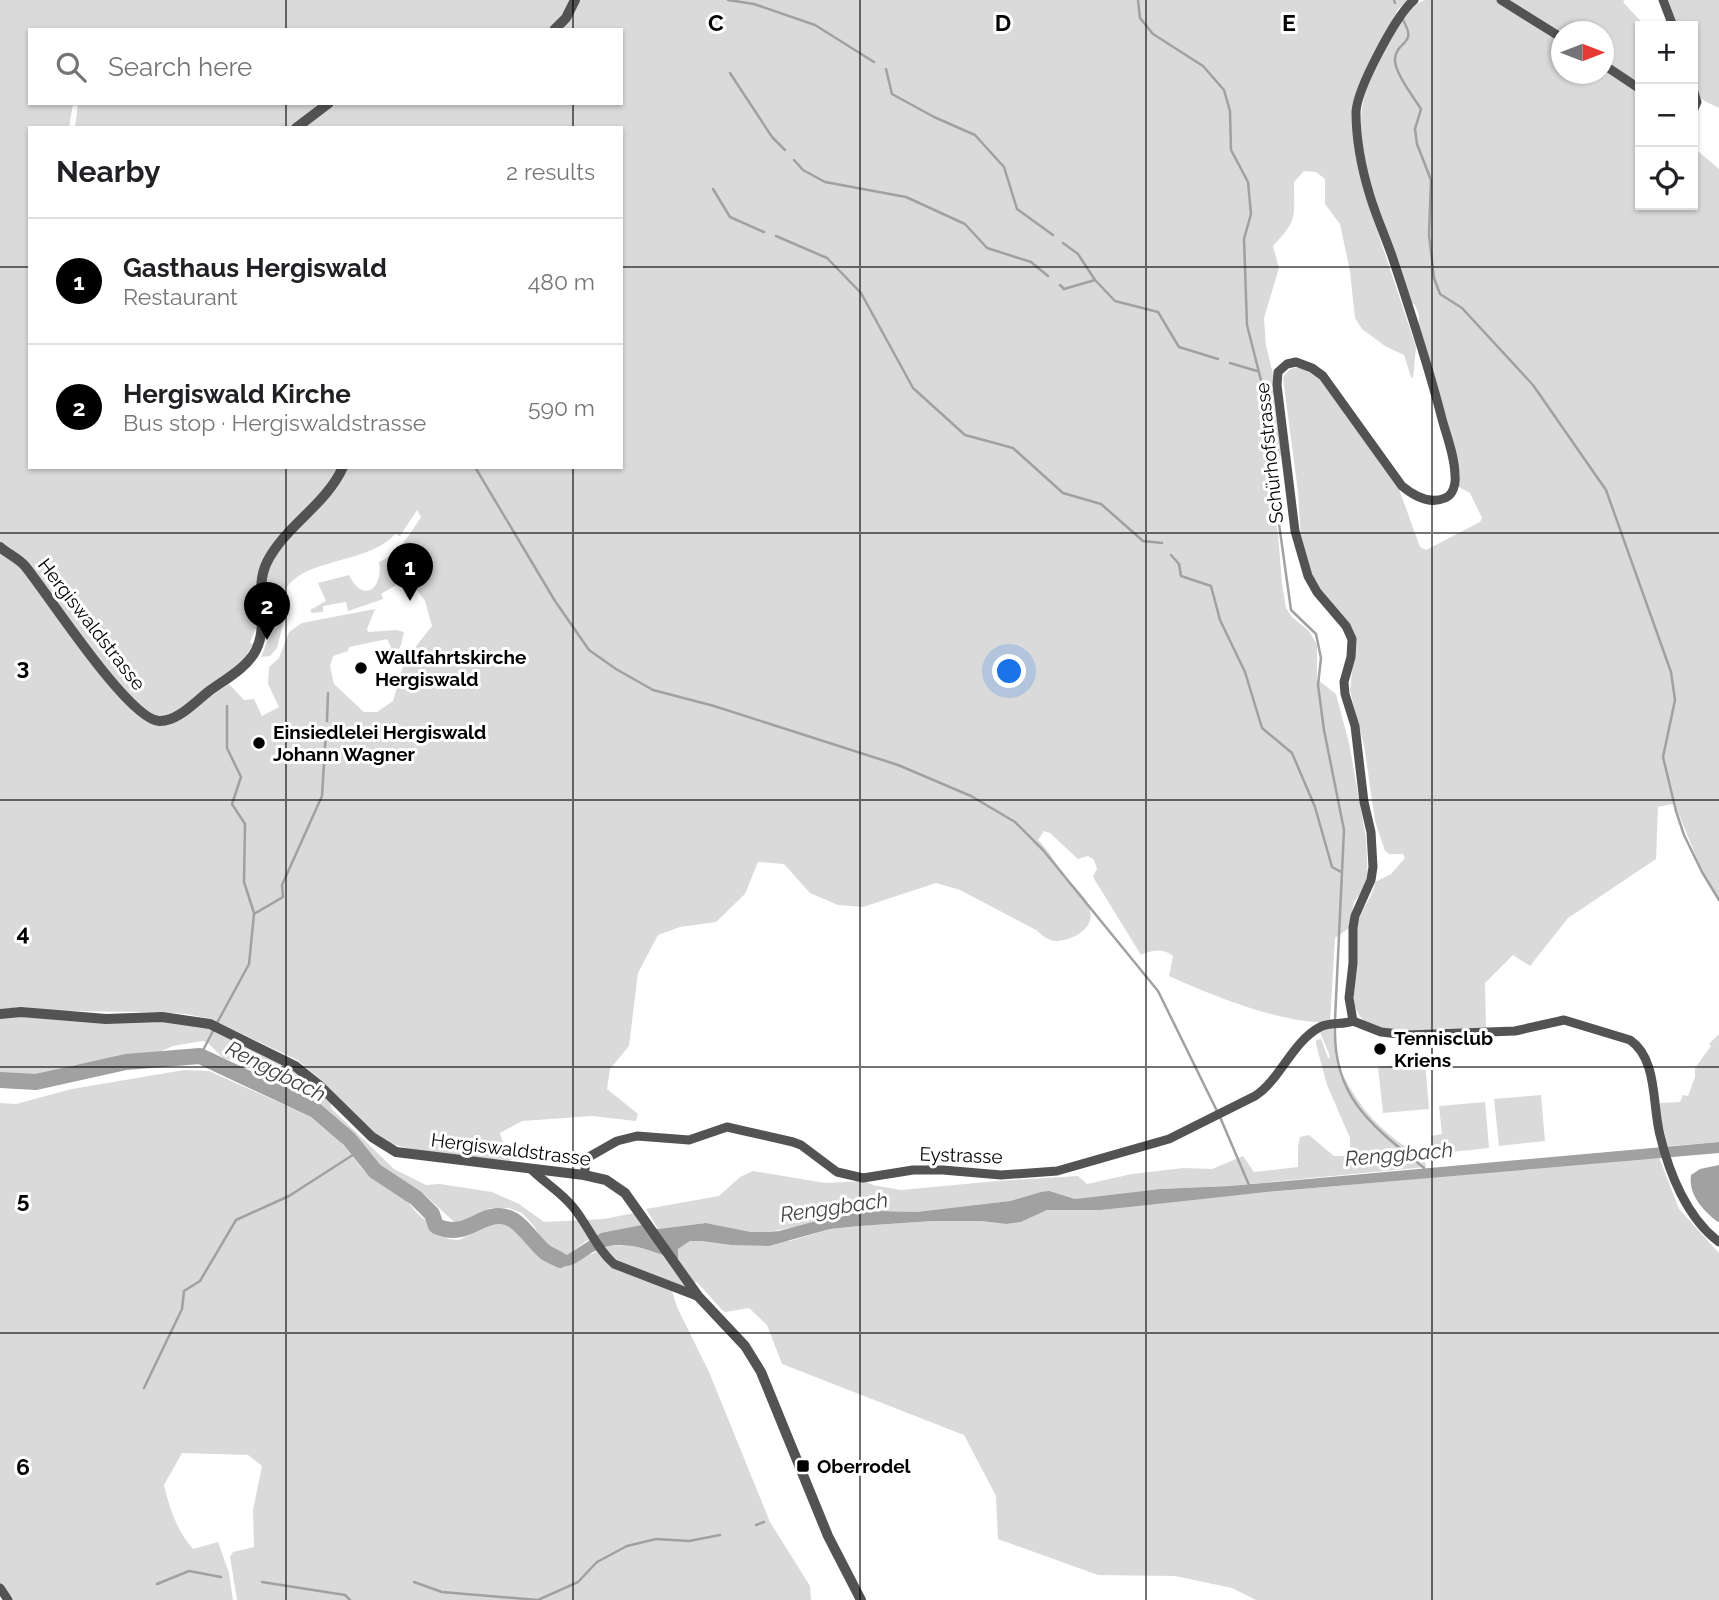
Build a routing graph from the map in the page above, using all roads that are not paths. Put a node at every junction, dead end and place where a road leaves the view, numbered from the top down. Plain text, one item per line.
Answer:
1 (575, 0) edge
2 (1414, 0) edge
3 (1501, 0) edge
4 (1663, 0) edge
5 (1671, 21) edge
6 (556, 28) edge
7 (1551, 31) edge
8 (1614, 72) edge
9 (1635, 86) edge
10 (326, 105) edge
11 (299, 126) edge
12 (342, 469) edge
13 (0, 547) edge
14 (0, 1014) edge
15 (1353, 1021) junction
16 (532, 1170) junction
17 (584, 1175) junction
18 (1719, 1242) edge
19 (698, 1296) junction
20 (0, 1588) edge
21 (8, 1600) edge
22 (861, 1600) edge

1 - 6 street
2 - 15 street, Schürhofstrasse
3 - 7 street
4 - 5 street
8 - 9 street
10 - 11 street
12 - 13 street, Hergiswaldstrasse
14 - 16 street, Hergiswaldstrasse
15 - 17 street, Eystrasse
15 - 18 street
16 - 17 street, Hergiswaldstrasse
16 - 19 street
17 - 19 street, Hergiswaldstrasse
19 - 22 street, Hergiswaldstrasse
20 - 21 street

